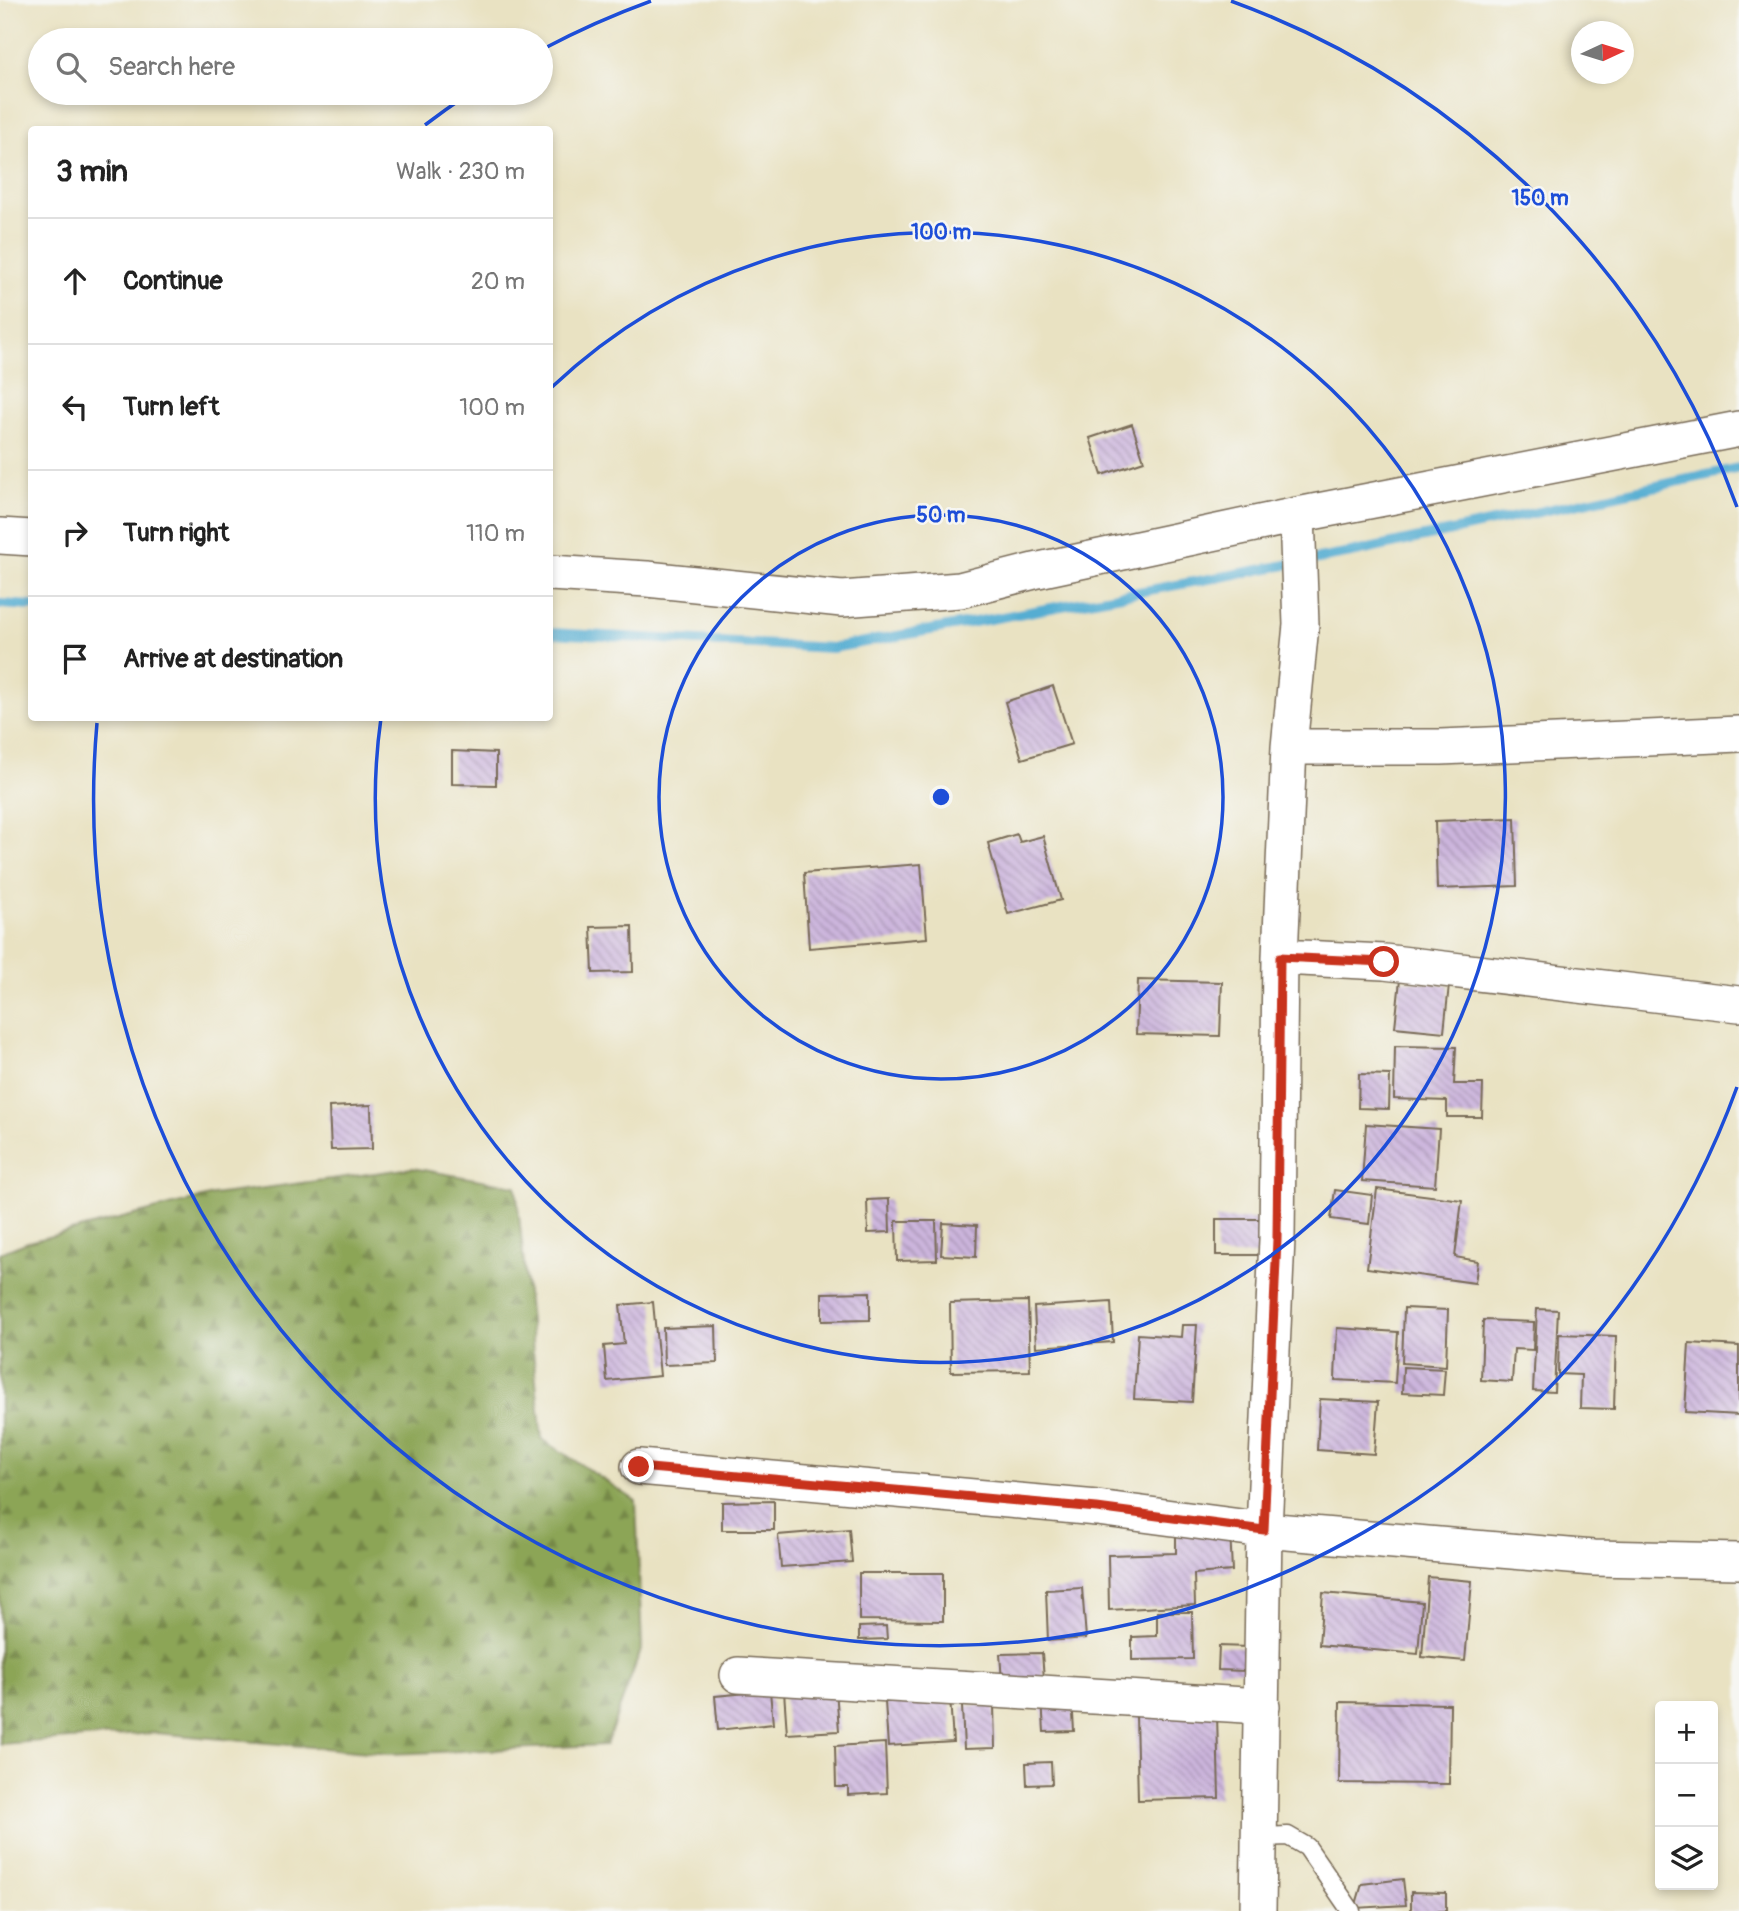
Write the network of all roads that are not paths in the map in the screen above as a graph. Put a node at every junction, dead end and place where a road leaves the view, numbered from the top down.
1 (1739, 429) edge
2 (1297, 524) junction
3 (0, 536) edge
4 (28, 538) edge
5 (553, 573) edge
6 (1739, 734) edge
7 (1289, 747) junction
8 (1280, 957) junction
9 (1739, 1004) edge
10 (639, 1467) dead end
11 (1264, 1530) junction
12 (1739, 1561) edge
13 (738, 1675) dead end
14 (1262, 1706) junction
15 (1261, 1837) junction
16 (1258, 1911) edge
17 (1351, 1911) edge

1 - 2 street
2 - 5 street
2 - 7 street
3 - 4 street
6 - 7 street
7 - 8 street
8 - 9 street
8 - 11 street
10 - 11 street
11 - 12 street
11 - 14 street
13 - 14 street
14 - 15 street
15 - 16 street
15 - 17 lane

